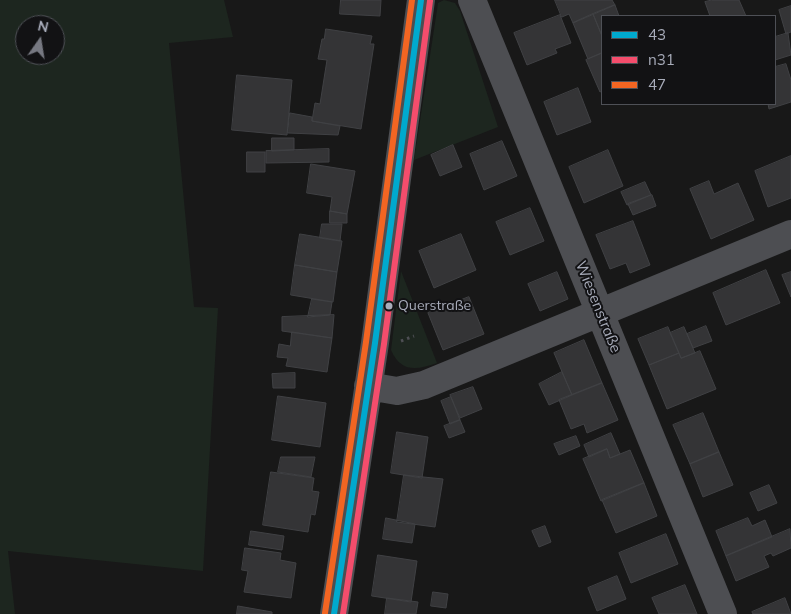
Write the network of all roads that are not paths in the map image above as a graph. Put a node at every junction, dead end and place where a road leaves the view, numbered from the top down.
1 (421, 0) edge
2 (472, 0) edge
3 (791, 234) edge
4 (601, 313) junction
5 (368, 386) junction
6 (334, 614) edge
7 (724, 614) edge

1 - 5 street
2 - 4 street, Wiesenstraße
3 - 4 street
4 - 5 street
4 - 7 street, Wiesenstraße
5 - 6 street

